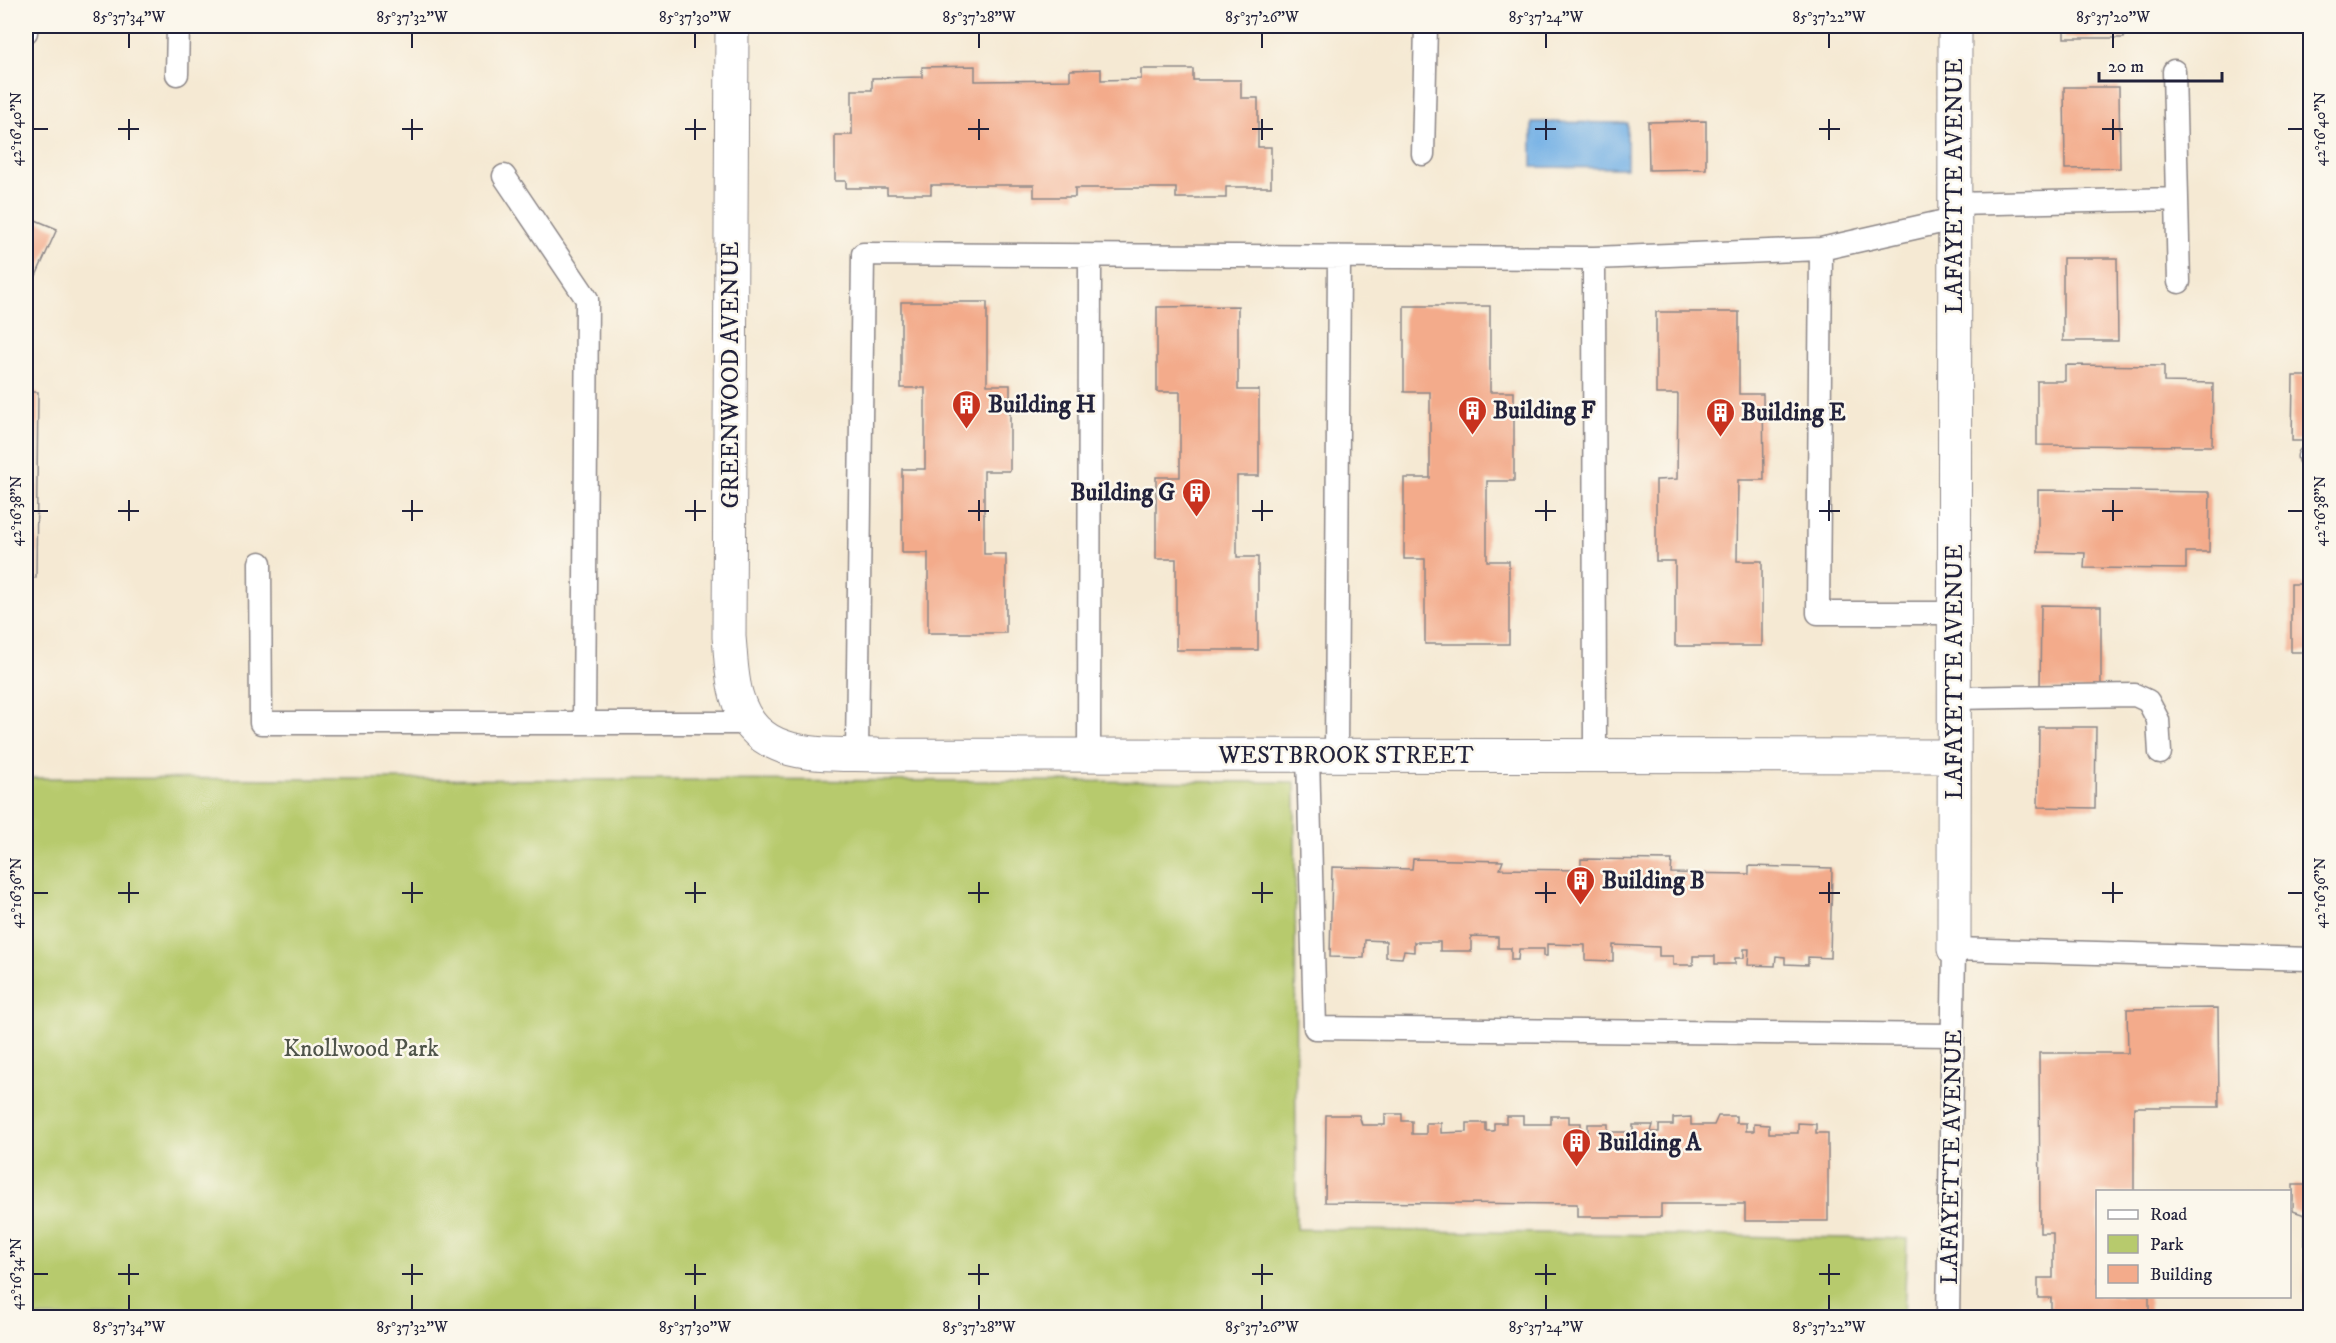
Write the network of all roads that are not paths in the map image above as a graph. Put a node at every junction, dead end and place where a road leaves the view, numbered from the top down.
1 (178, 26) edge
2 (732, 26) edge
3 (1426, 26) edge
4 (1955, 26) edge
5 (26, 27) edge
6 (26, 32) edge
7 (2174, 71) dead end
8 (177, 74) dead end
9 (1423, 154) dead end
10 (504, 176) dead end
11 (2176, 199) junction
12 (1954, 212) junction
13 (1821, 249) junction
14 (1090, 256) junction
15 (1339, 258) junction
16 (1594, 258) junction
17 (2179, 282) dead end
18 (260, 563) dead end
19 (1954, 614) junction
20 (1953, 698) junction
21 (584, 723) junction
22 (747, 723) junction
23 (2160, 753) dead end
24 (857, 754) junction
25 (1089, 755) junction
26 (1322, 755) junction
27 (1595, 756) junction
28 (1953, 756) junction
29 (1954, 949) junction
30 (2310, 959) edge
31 (1953, 1035) junction
32 (1948, 1317) edge

1 - 8 lane
2 - 22 street, GREENWOOD AVENUE
3 - 9 lane
4 - 12 street, LAFAYETTE AVENUE
5 - 6 lane
7 - 11 lane
10 - 21 lane
11 - 12 lane
11 - 17 lane
12 - 13 lane
12 - 19 street, LAFAYETTE AVENUE
13 - 16 lane
13 - 19 lane
14 - 15 lane
14 - 24 lane
14 - 25 lane
15 - 16 lane
15 - 26 lane
16 - 27 lane
18 - 21 lane
19 - 20 street, LAFAYETTE AVENUE
20 - 23 lane
20 - 28 street, LAFAYETTE AVENUE
21 - 22 lane
22 - 24 street, WESTBROOK STREET
24 - 25 street, WESTBROOK STREET
25 - 26 street, WESTBROOK STREET
26 - 27 street, WESTBROOK STREET
26 - 31 lane
27 - 28 street, WESTBROOK STREET
28 - 29 street, LAFAYETTE AVENUE
29 - 30 lane
29 - 31 lane, LAFAYETTE AVENUE
31 - 32 lane, LAFAYETTE AVENUE

